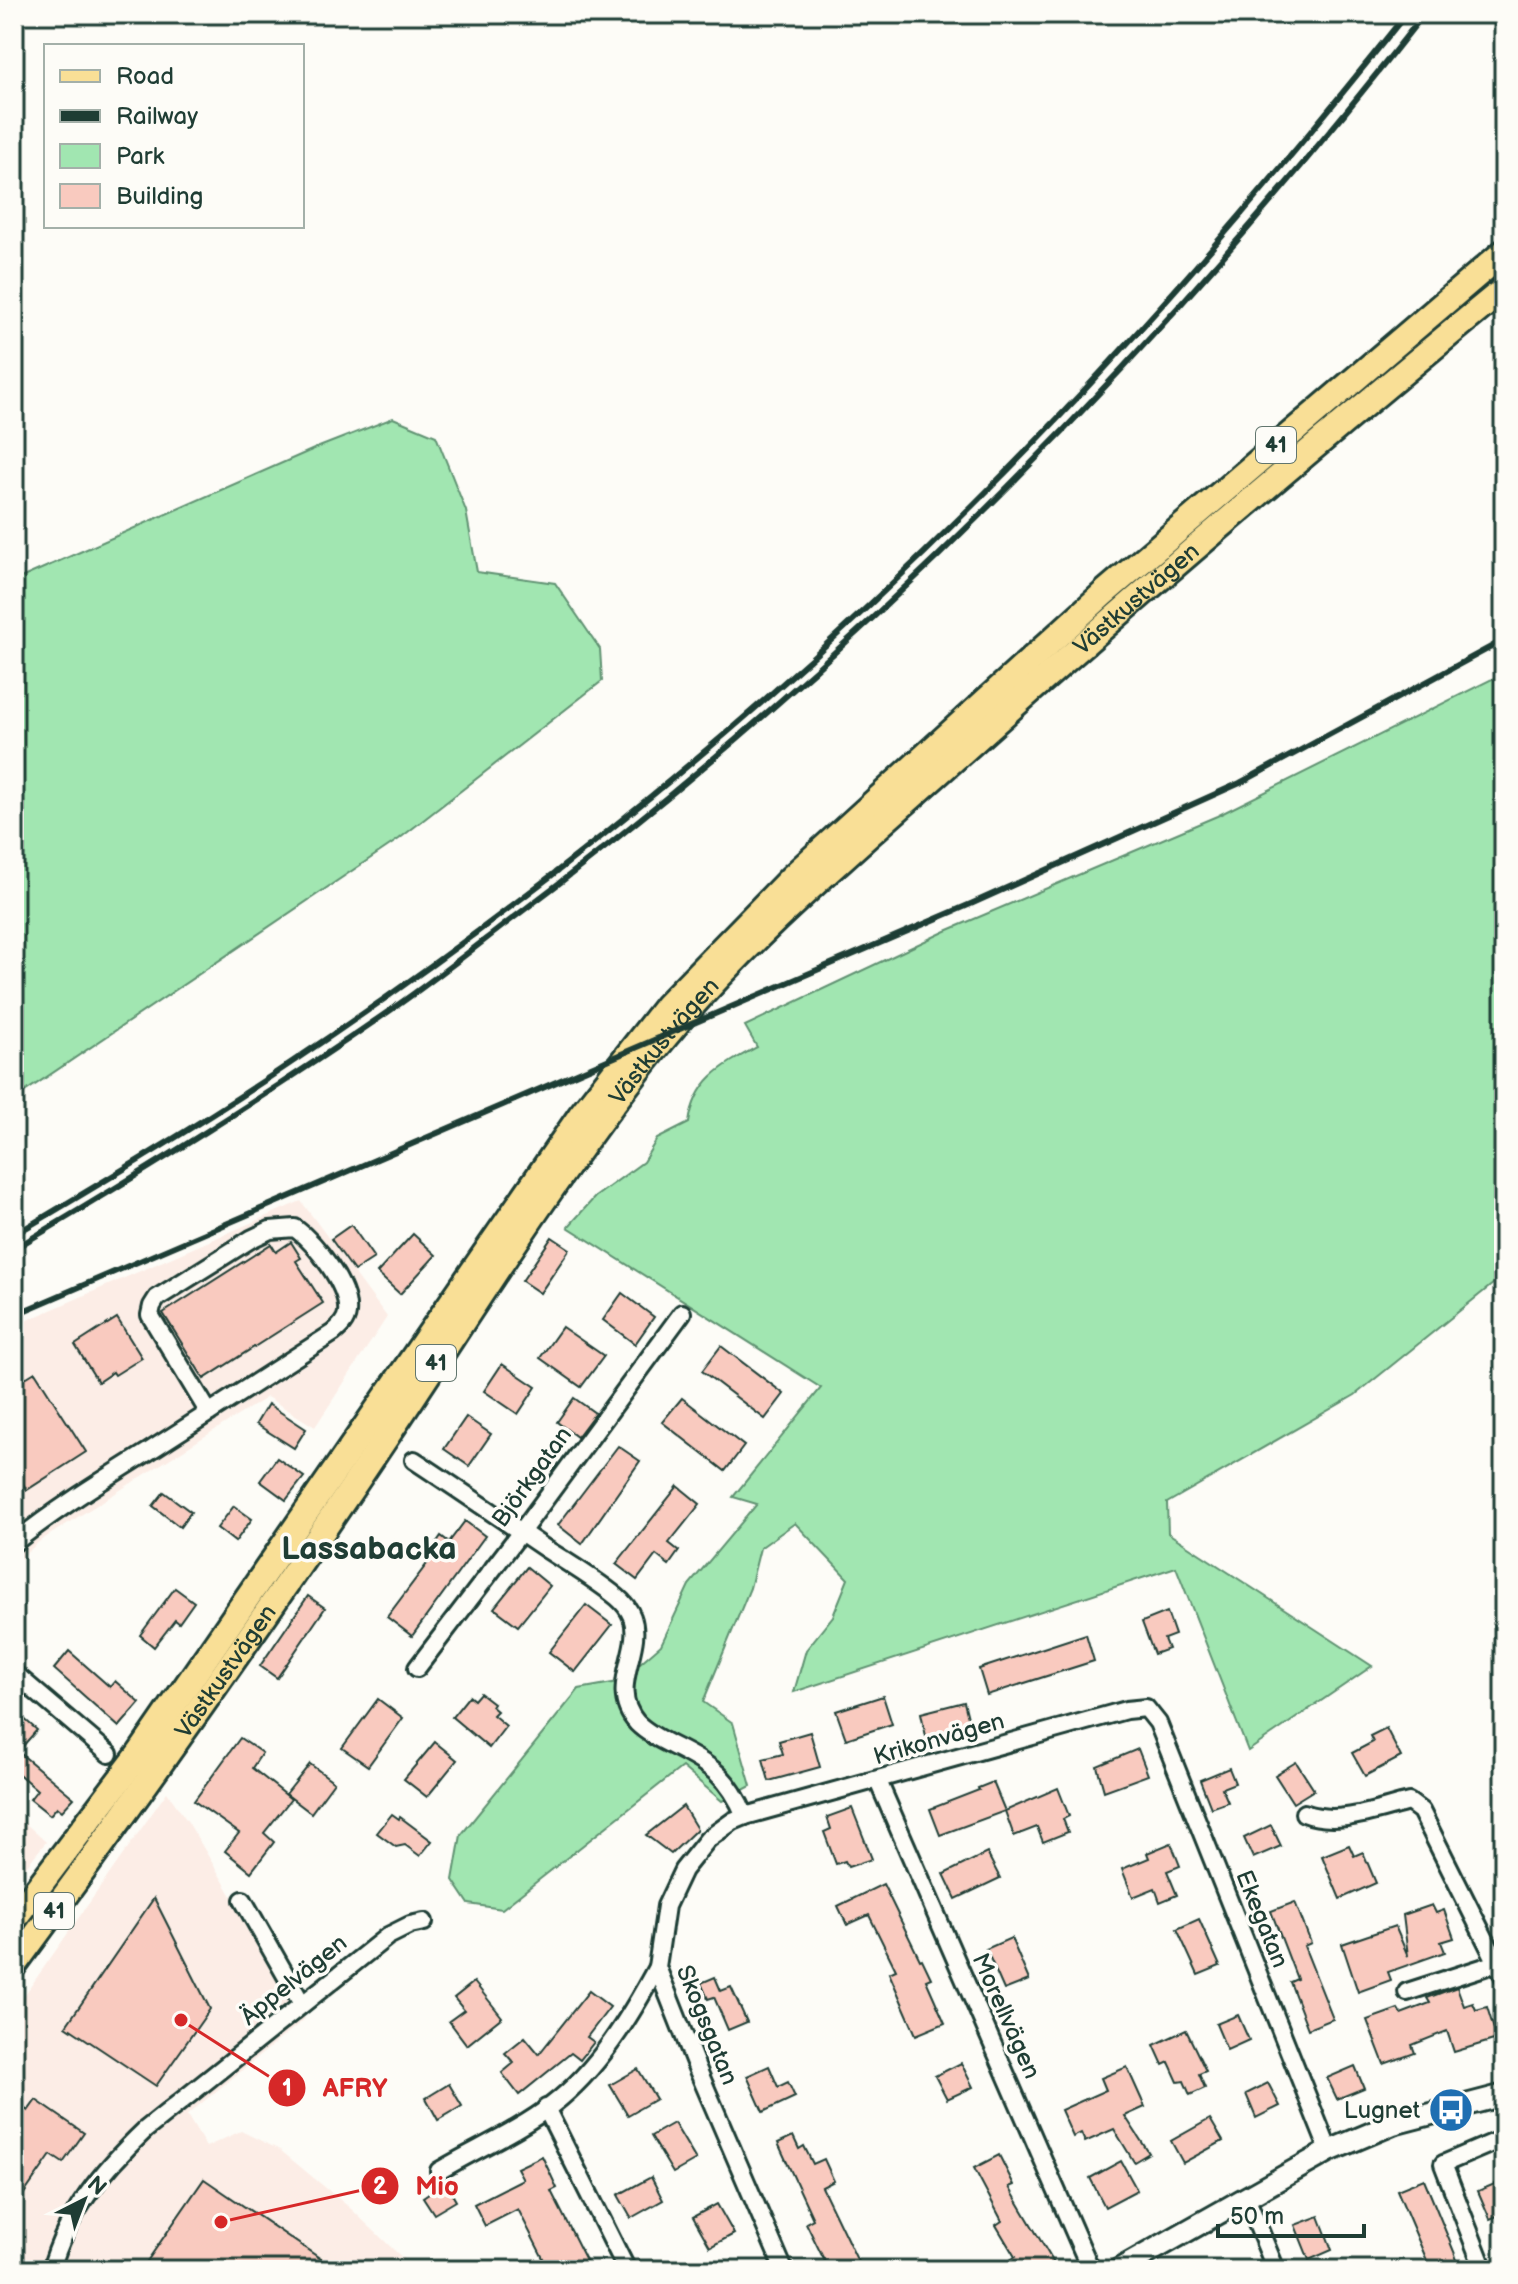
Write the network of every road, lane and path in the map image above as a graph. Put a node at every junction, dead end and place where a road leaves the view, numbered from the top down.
1 (1504, 252) edge
2 (1504, 289) edge
3 (682, 1313) dead end
4 (209, 1413) junction
5 (414, 1460) dead end
6 (521, 1532) junction
7 (14, 1543) edge
8 (417, 1668) dead end
9 (14, 1673) edge
10 (1146, 1708) joint
11 (109, 1754) dead end
12 (878, 1781) junction
13 (1304, 1813) dead end
14 (745, 1816) junction
15 (243, 1900) dead end
16 (14, 1919) edge
17 (424, 1922) dead end
18 (14, 1965) edge
19 (657, 1967) junction
20 (1500, 1970) edge
21 (1407, 1992) dead end
22 (302, 2004) junction
23 (1504, 2095) edge
24 (546, 2108) junction
25 (1504, 2138) edge
26 (1329, 2151) junction
27 (439, 2171) dead end
28 (1246, 2197) junction
29 (51, 2270) edge
30 (627, 2270) edge
31 (784, 2270) edge
32 (1091, 2270) edge
33 (1118, 2270) edge
34 (1276, 2270) edge
35 (1484, 2270) edge

1 - 16 main road, Västkustvägen / 41
2 - 18 main road, Västkustvägen / 41
3 - 6 street, Björkgatan
4 - 4 street
4 - 7 street
5 - 6 street
6 - 8 street, Björkgatan
6 - 14 street
9 - 11 street
10 - 12 street, Krikonvägen
10 - 26 street, Ekegatan
12 - 14 street, Krikonvägen
12 - 32 street, Morellvägen
13 - 20 street
14 - 19 street, Skogsgatan
15 - 22 street
17 - 22 street, Äppelvägen
19 - 24 street
19 - 31 street, Skogsgatan
20 - 21 street
22 - 29 street, Äppelvägen
23 - 26 street
24 - 27 street
24 - 30 street
25 - 35 street
26 - 28 street
28 - 33 street
28 - 34 street

